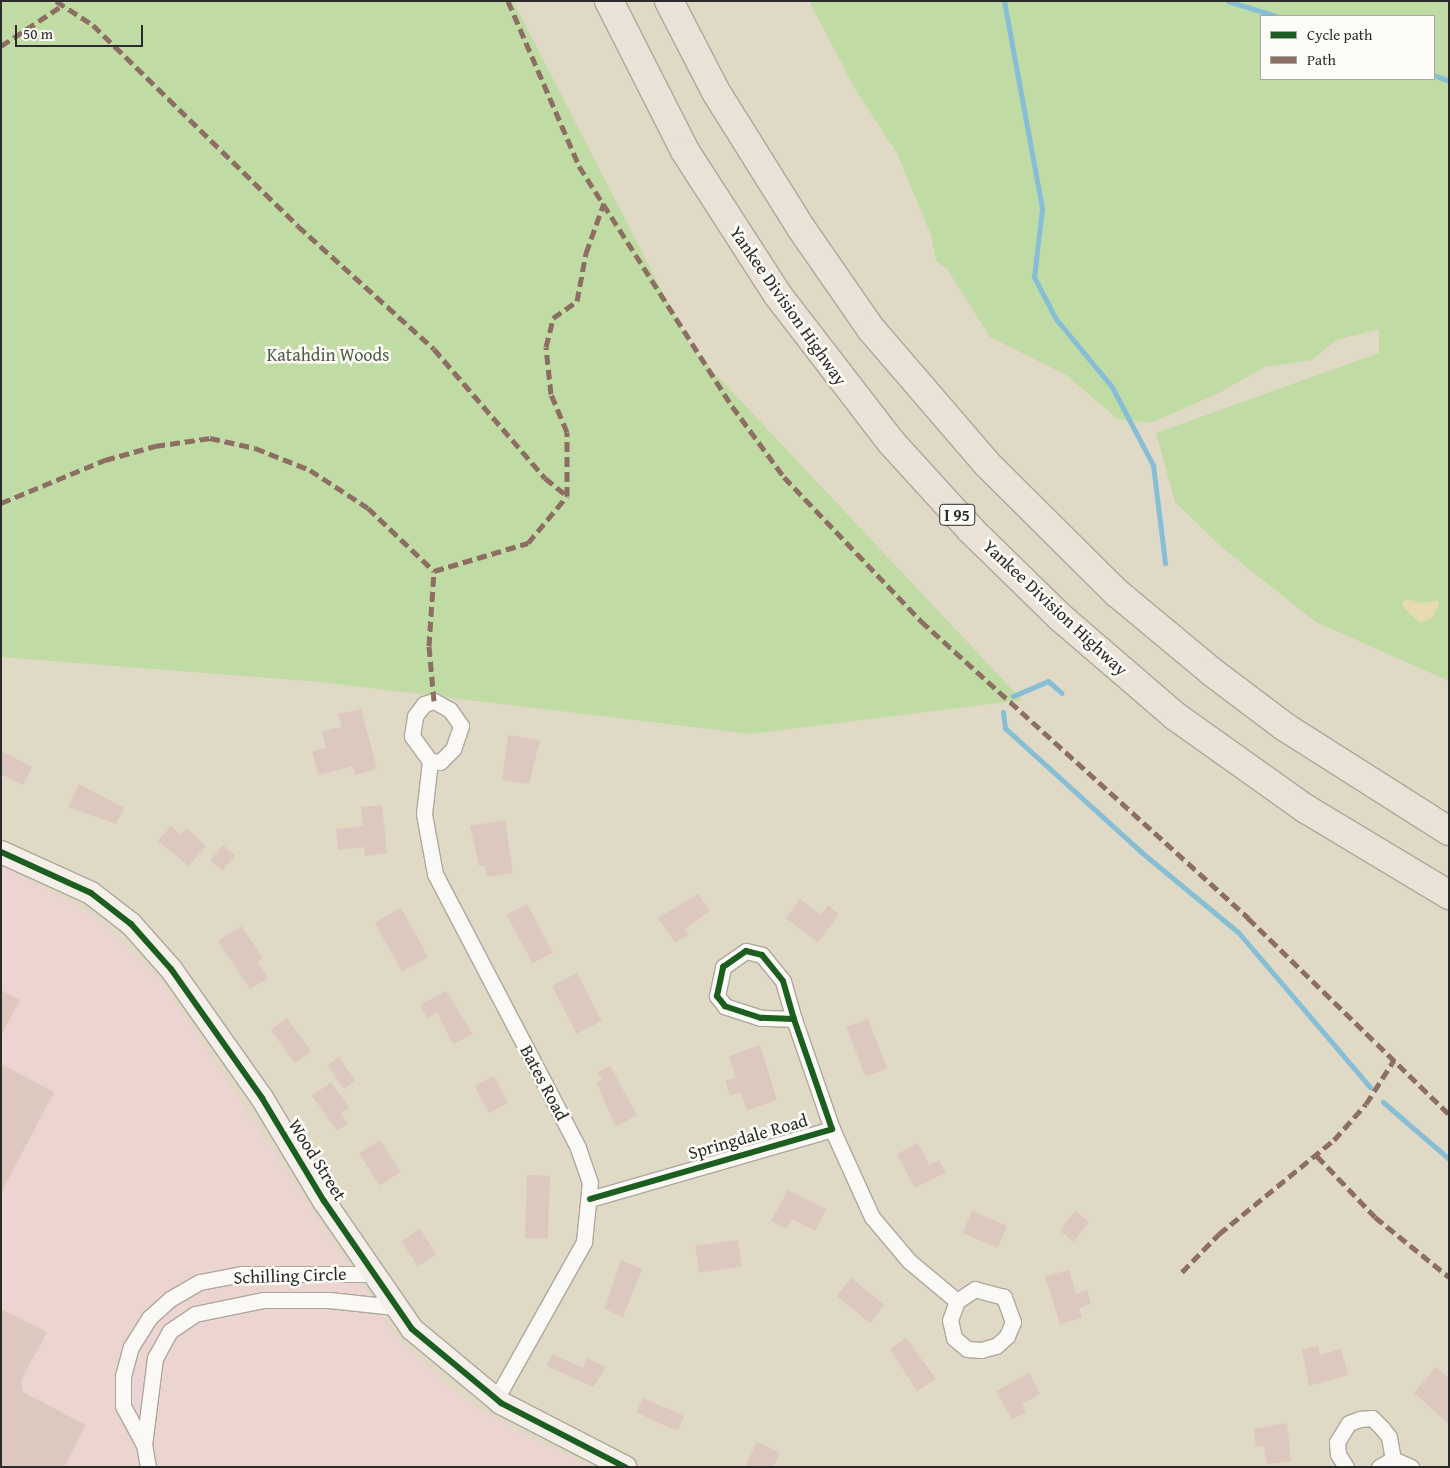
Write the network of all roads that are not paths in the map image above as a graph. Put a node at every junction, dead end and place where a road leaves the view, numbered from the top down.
1 (608, 1) edge
2 (669, 1) edge
3 (430, 761) dead end
4 (1449, 831) edge
5 (1, 852) edge
6 (1449, 895) edge
7 (794, 1019) junction
8 (832, 1129) junction
9 (590, 1199) junction
10 (371, 1274) junction
11 (957, 1301) junction
12 (395, 1307) junction
13 (496, 1399) junction
14 (144, 1445) junction
15 (1393, 1459) junction
16 (148, 1467) edge
17 (626, 1467) edge
18 (1346, 1467) edge
19 (1379, 1467) edge
20 (1411, 1467) edge

1 - 6 highway, Yankee Division Highway / I 95
2 - 4 highway
3 - 9 street, Bates Road
5 - 10 street, Wood Street
7 - 7 street, Springdale Road
7 - 8 street, Springdale Road
8 - 9 street, Springdale Road
8 - 11 street, Springdale Road
9 - 13 street, Bates Road
10 - 12 street, Wood Street
10 - 14 street, Schilling Circle
11 - 11 street
12 - 13 street, Wood Street
12 - 14 street, Schilling Circle
13 - 17 street, Wood Street
14 - 16 street, Schilling Circle
15 - 18 street
15 - 19 street
15 - 20 street

